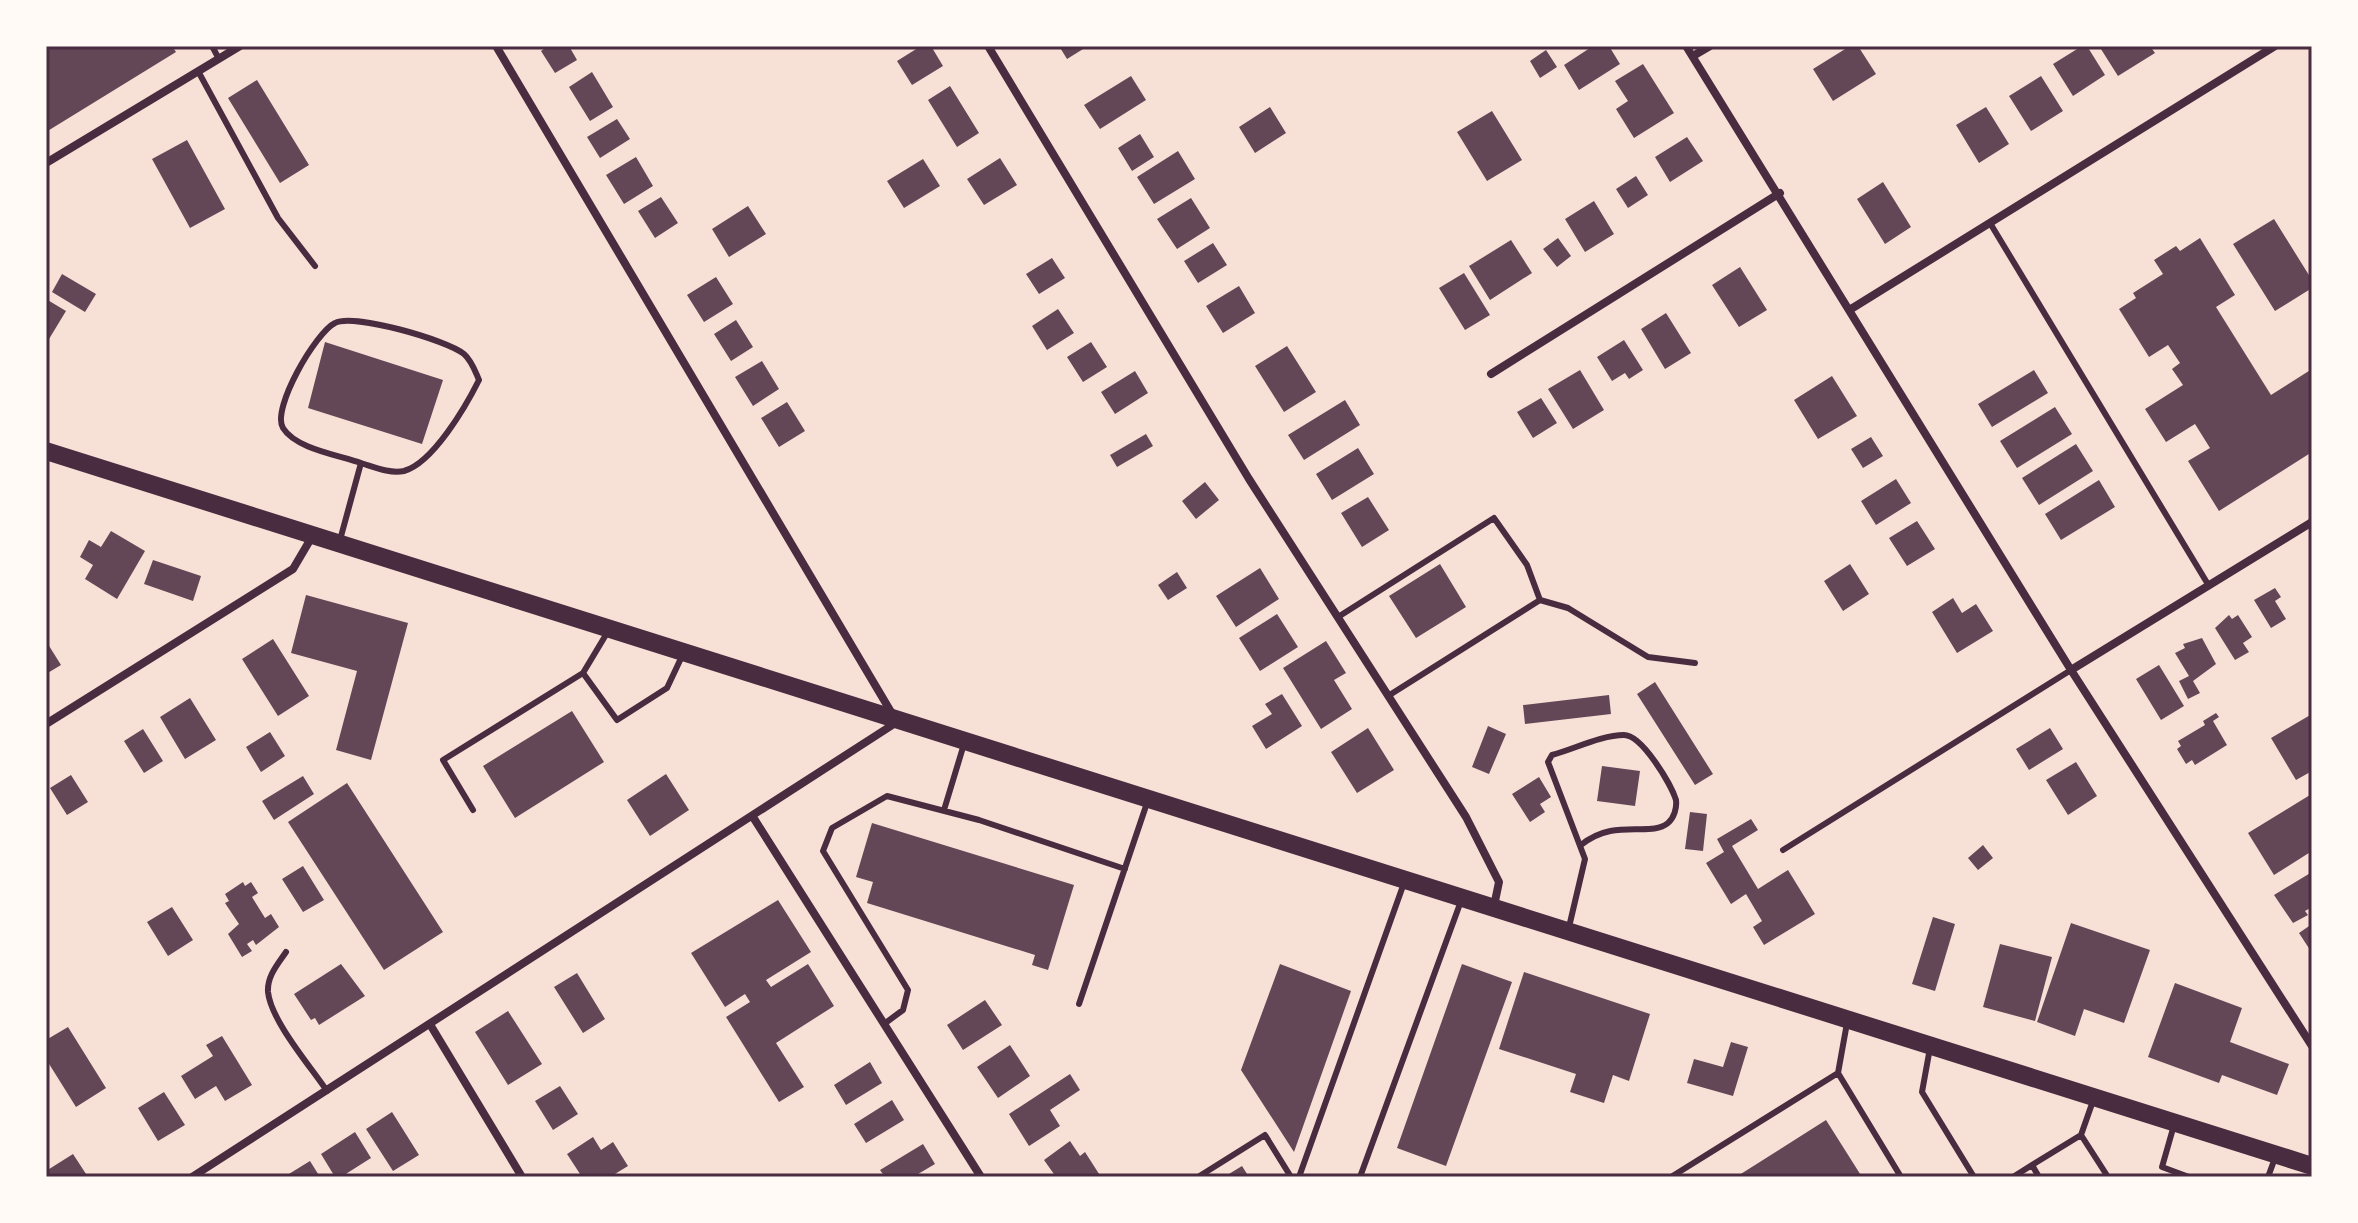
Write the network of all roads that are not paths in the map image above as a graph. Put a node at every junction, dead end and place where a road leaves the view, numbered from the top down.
1 (212, 46) edge
2 (240, 46) edge
3 (496, 46) edge
4 (988, 46) edge
5 (1686, 46) edge
6 (1710, 46) edge
7 (2275, 46) edge
8 (1693, 56) junction
9 (219, 59) junction
10 (198, 71) junction
11 (46, 163) edge
12 (1780, 193) junction
13 (1990, 223) junction
14 (315, 266) dead end
15 (1851, 309) junction
16 (1491, 374) dead end
17 (46, 451) edge
18 (361, 463) junction
19 (2312, 522) edge
20 (313, 535) junction
21 (339, 543) junction
22 (2209, 586) junction
23 (1540, 600) junction
24 (1338, 617) junction
25 (608, 630) junction
26 (683, 654) junction
27 (1695, 663) dead end
28 (2071, 670) junction
29 (583, 673) junction
30 (1388, 696) junction
31 (897, 722) junction
32 (46, 724) edge
33 (964, 743) junction
34 (1148, 800) junction
35 (473, 810) dead end
36 (944, 810) junction
37 (753, 817) junction
38 (1581, 845) junction
39 (1783, 850) dead end
40 (1125, 869) junction
41 (1405, 879) junction
42 (1462, 897) junction
43 (1493, 907) junction
44 (1568, 930) junction
45 (286, 952) dead end
46 (1079, 1004) dead end
47 (1847, 1019) junction
48 (884, 1024) junction
49 (431, 1026) junction
50 (1931, 1044) junction
51 (2312, 1046) edge
52 (1838, 1073) junction
53 (327, 1091) junction
54 (2095, 1097) junction
55 (2175, 1122) junction
56 (2081, 1135) junction
57 (2277, 1155) junction
58 (2032, 1165) junction
59 (2312, 1166) edge
60 (1363, 1176) edge
61 (192, 1177) edge
62 (522, 1177) edge
63 (981, 1177) edge
64 (1198, 1177) edge
65 (1291, 1177) edge
66 (1299, 1177) edge
67 (1671, 1177) edge
68 (1901, 1177) edge
69 (1974, 1177) edge
70 (2013, 1177) edge
71 (2039, 1177) edge
72 (2108, 1177) edge
73 (2189, 1177) edge
74 (2268, 1177) edge

1 - 9 lane
2 - 9 street
3 - 31 street
4 - 24 street
5 - 8 street
6 - 8 street
7 - 13 street
8 - 12 street
9 - 10 street
10 - 11 street
10 - 14 lane
12 - 15 street
12 - 16 street
13 - 15 street
13 - 22 lane
15 - 28 street
17 - 20 main road
18 - 18 lane
18 - 21 lane
19 - 22 street
20 - 21 main road
20 - 32 street
21 - 25 main road
22 - 28 street
23 - 24 lane
23 - 27 lane
23 - 30 lane
24 - 30 street
25 - 26 main road
25 - 29 lane
26 - 29 lane
26 - 31 main road
28 - 39 lane
28 - 51 street
29 - 35 lane
30 - 43 street
31 - 33 main road
31 - 37 street
33 - 34 main road
33 - 36 lane
34 - 40 lane
34 - 41 main road
36 - 40 lane
36 - 48 lane
37 - 48 street
37 - 49 street
38 - 38 lane
38 - 44 lane
40 - 46 lane
41 - 42 main road
41 - 66 lane
42 - 43 main road
42 - 60 lane
43 - 44 main road
44 - 47 main road
45 - 53 lane
47 - 50 main road
47 - 52 lane
48 - 63 street
49 - 53 street
49 - 62 street
50 - 54 main road
50 - 69 lane
52 - 67 lane
52 - 68 lane
53 - 61 street
54 - 55 main road
54 - 56 lane
55 - 57 main road
55 - 73 lane
56 - 58 lane
56 - 72 lane
57 - 59 main road
57 - 74 lane
58 - 70 lane
58 - 71 lane
64 - 65 lane

